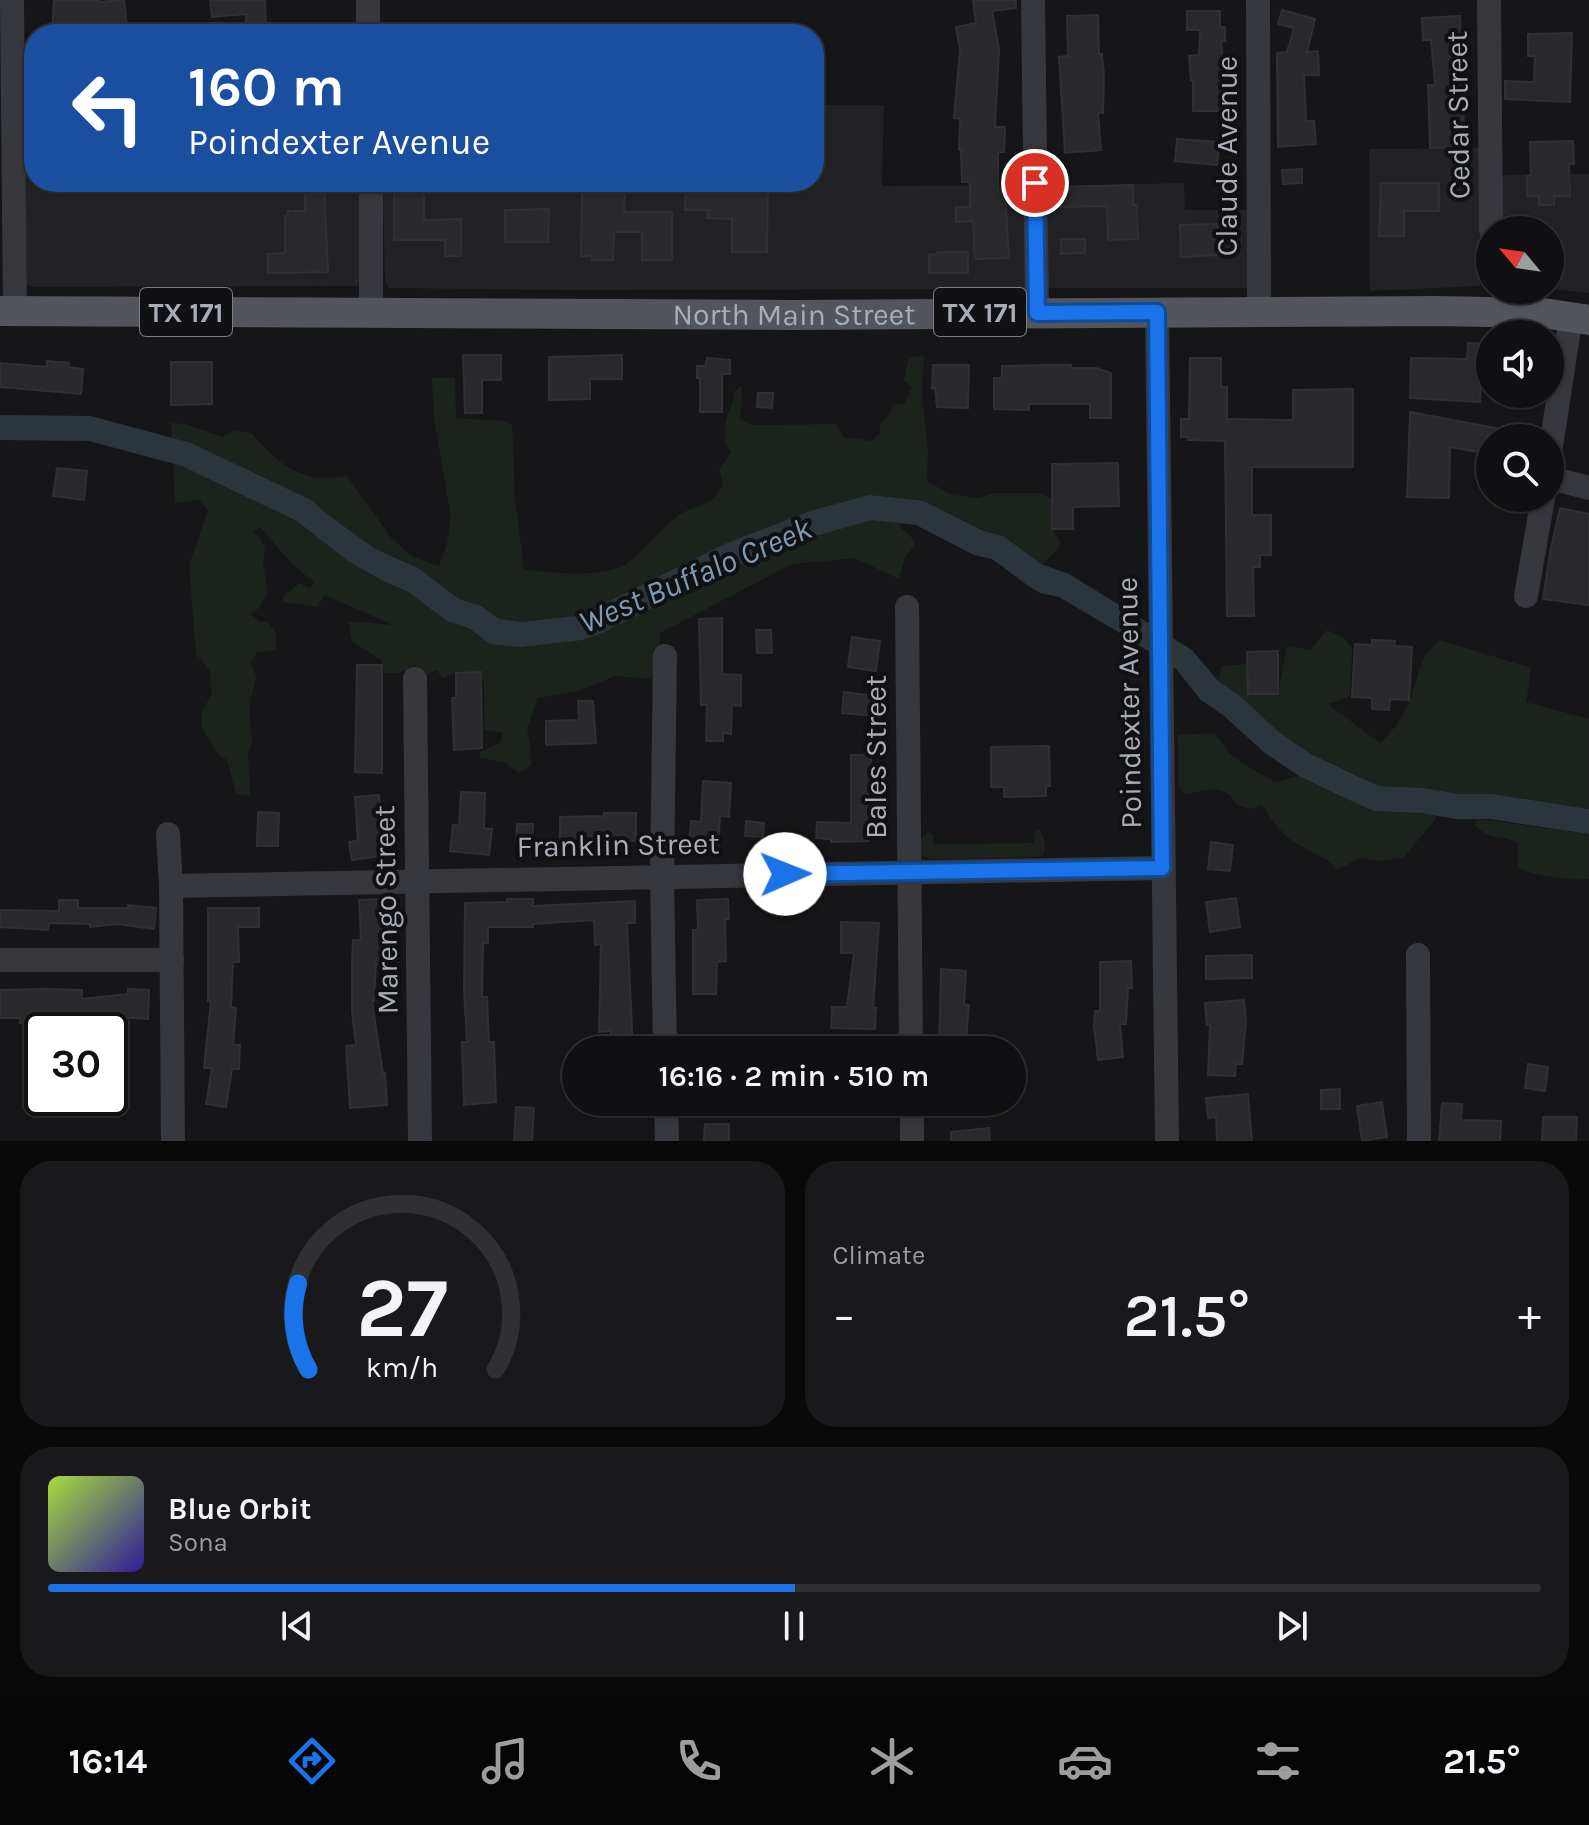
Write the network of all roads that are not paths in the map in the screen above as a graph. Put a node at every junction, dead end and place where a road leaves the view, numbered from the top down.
1 (12, 0) edge
2 (368, 0) edge
3 (1033, 0) edge
4 (1258, 0) edge
5 (1489, 0) edge
6 (368, 24) edge
7 (371, 192) edge
8 (1491, 216) edge
9 (1476, 302) edge
10 (1507, 304) edge
11 (7, 311) edge
12 (1259, 311) junction
13 (371, 312) junction
14 (1157, 312) junction
15 (1037, 313) junction
16 (1580, 318) edge
17 (1556, 424) edge
18 (1564, 482) edge
19 (1589, 488) edge
20 (1541, 512) edge
21 (1526, 596) dead end
22 (907, 607) dead end
23 (665, 656) dead end
24 (415, 679) dead end
25 (168, 834) dead end
26 (1162, 868) junction
27 (910, 872) junction
28 (662, 877) junction
29 (419, 880) junction
30 (171, 886) junction
31 (1418, 955) dead end
32 (0, 960) edge
33 (172, 960) junction
34 (665, 1036) edge
35 (911, 1036) edge
36 (666, 1116) edge
37 (912, 1116) edge
38 (173, 1141) edge
39 (420, 1141) edge
40 (667, 1141) edge
41 (912, 1141) edge
42 (1167, 1141) edge
43 (1419, 1141) edge

1 - 11 street
2 - 6 street
3 - 15 street
4 - 12 street, Claude Avenue
5 - 8 street, Cedar Street
7 - 13 street
9 - 12 main road, North Main Street / TX 171
10 - 16 main road, North Main Street / TX 171
11 - 13 main road, North Main Street / TX 171
12 - 14 main road, North Main Street / TX 171
13 - 15 main road, North Main Street / TX 171
14 - 15 main road, North Main Street / TX 171
14 - 26 street, Poindexter Avenue
16 - 17 street
18 - 19 street
20 - 21 street
22 - 27 street, Bales Street
23 - 28 street
24 - 29 street, Marengo Street
25 - 30 street
26 - 27 street, Franklin Street
26 - 42 street, Poindexter Avenue
27 - 28 street, Franklin Street
27 - 35 street, Bales Street
28 - 29 street, Franklin Street
28 - 34 street
29 - 30 street, Franklin Street
29 - 39 street, Marengo Street
30 - 33 street
31 - 43 street
32 - 33 street
33 - 38 street
36 - 40 street
37 - 41 street

